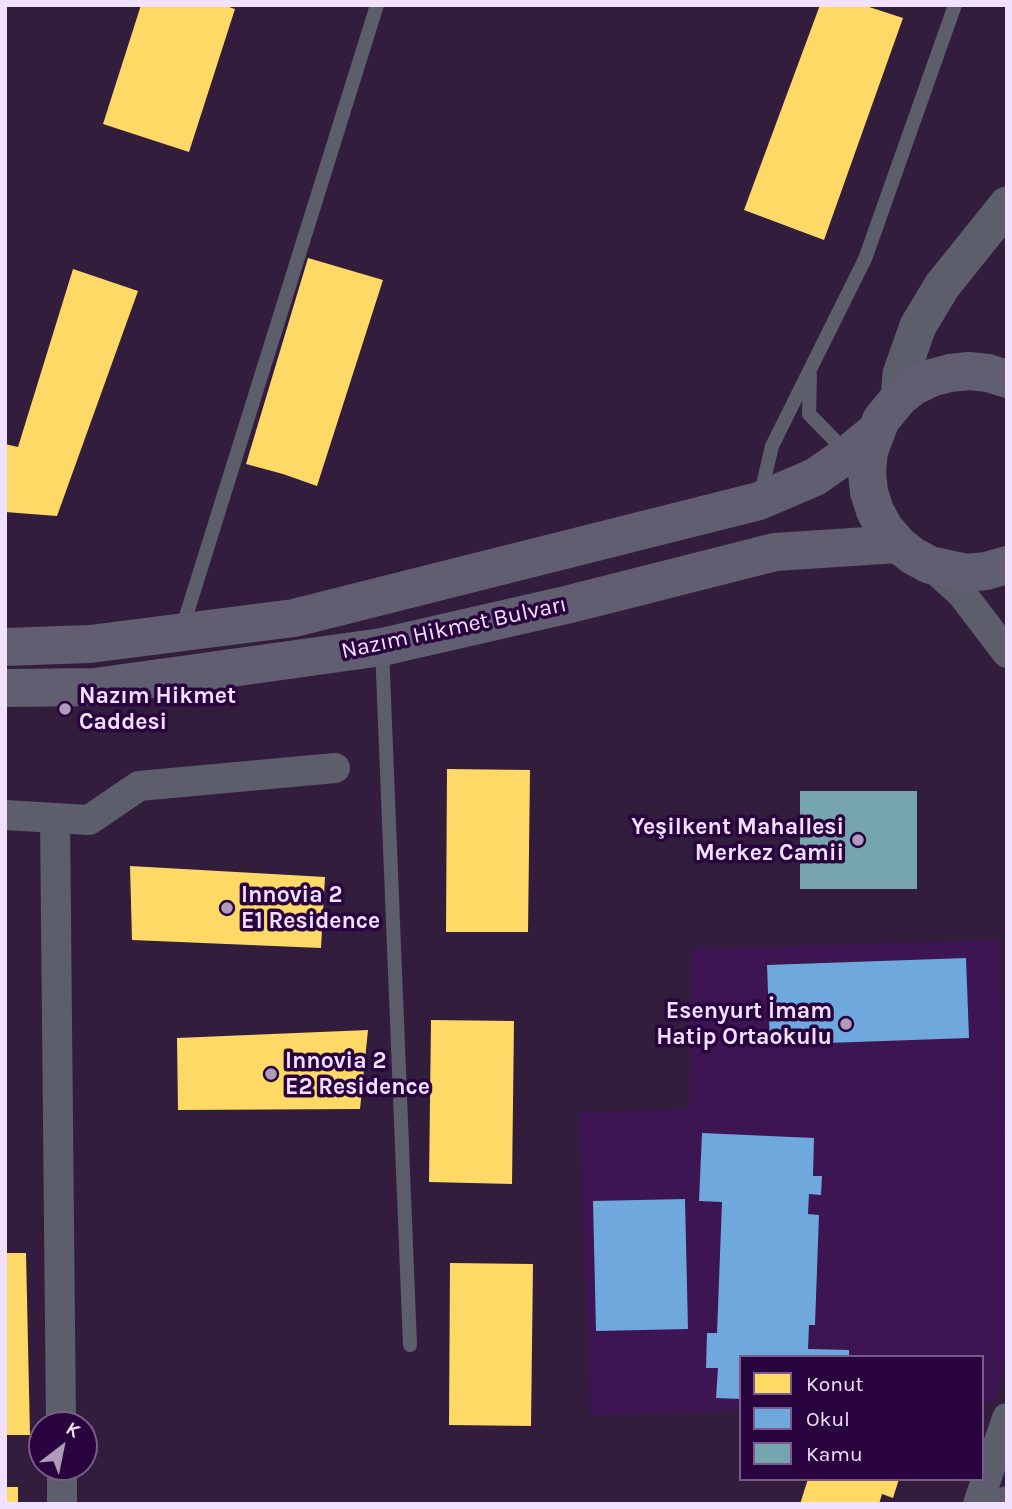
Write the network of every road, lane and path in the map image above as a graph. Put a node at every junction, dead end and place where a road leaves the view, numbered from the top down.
1 (377, 5) edge
2 (955, 5) edge
3 (1007, 205) edge
4 (810, 370) junction
5 (1007, 379) edge
6 (899, 398) junction
7 (862, 443) junction
8 (759, 501) junction
9 (898, 544) junction
10 (930, 565) junction
11 (1007, 565) edge
12 (181, 632) junction
13 (5, 647) edge
14 (382, 647) junction
15 (1007, 653) edge
16 (5, 688) edge
17 (335, 768) dead end
18 (5, 815) edge
19 (55, 818) junction
20 (410, 1345) dead end
21 (61, 1411) edge
22 (1007, 1418) edge
23 (62, 1481) edge
24 (62, 1504) edge
25 (978, 1504) edge

1 - 12 lane
2 - 4 lane
3 - 6 street
4 - 7 lane
4 - 8 lane
5 - 6 main road
6 - 7 main road
7 - 8 main road, Nazım Hikmet Bulvarı
7 - 9 main road
8 - 12 main road, Nazım Hikmet Bulvarı
9 - 10 main road
9 - 14 main road, Nazım Hikmet Bulvarı
10 - 11 main road
10 - 15 street
12 - 13 main road, Nazım Hikmet Bulvarı
14 - 16 main road, Nazım Hikmet Bulvarı
14 - 20 lane
17 - 19 street
18 - 19 street
19 - 21 street
22 - 25 street
23 - 24 street

